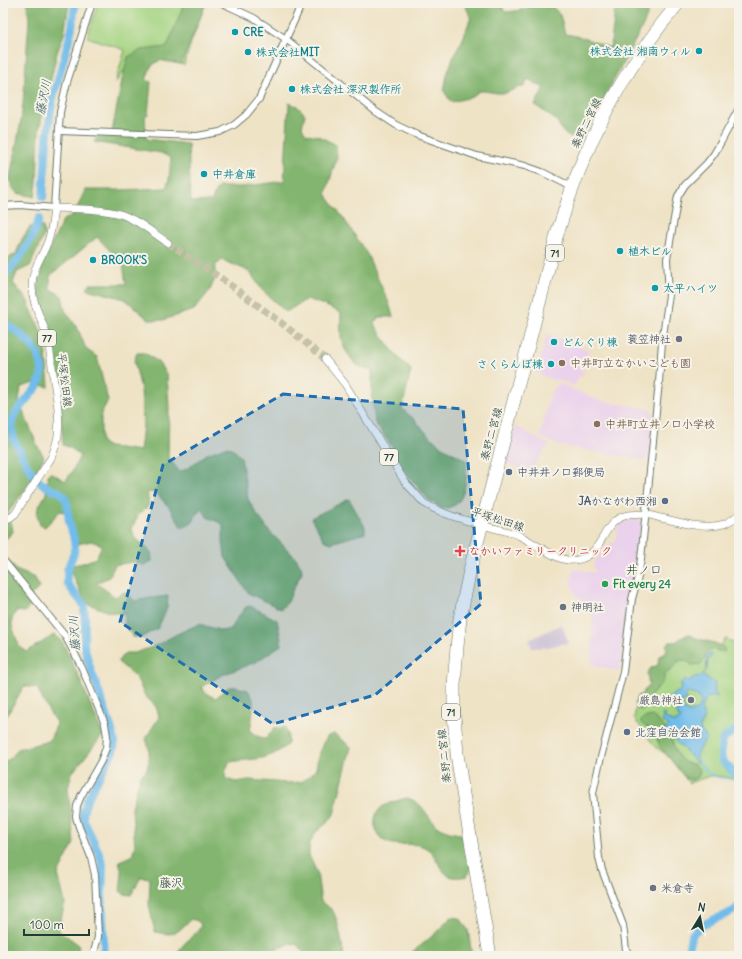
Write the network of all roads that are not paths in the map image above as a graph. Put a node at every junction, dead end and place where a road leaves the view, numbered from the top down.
1 (92, 3) edge
2 (222, 3) edge
3 (302, 3) edge
4 (675, 3) edge
5 (682, 3) edge
6 (286, 39) junction
7 (739, 108) edge
8 (59, 131) junction
9 (572, 188) junction
10 (3, 206) edge
11 (54, 208) junction
12 (168, 243) tunnel mouth
13 (325, 359) tunnel mouth
14 (646, 514) junction
15 (739, 514) edge
16 (3, 523) edge
17 (482, 525) junction
18 (3, 560) edge
19 (488, 946) junction
20 (93, 956) edge
21 (487, 956) edge
22 (493, 956) edge
23 (630, 956) edge

1 - 8 street
2 - 6 street
3 - 6 street
4 - 9 main road, 秦野二宮線 / 71
5 - 9 main road, 秦野二宮線 / 71
6 - 8 street
6 - 9 street
7 - 14 street
8 - 11 street
9 - 17 main road, 秦野二宮線 / 71
10 - 11 street
11 - 12 main road
11 - 16 main road, 平塚松田線 / 77
13 - 17 main road, 平塚松田線 / 77
14 - 15 main road, 平塚松田線 / 77
14 - 17 main road, 平塚松田線 / 77
14 - 23 street
17 - 19 main road, 秦野二宮線 / 71
18 - 20 street
19 - 21 main road, 71
19 - 22 main road, 71

